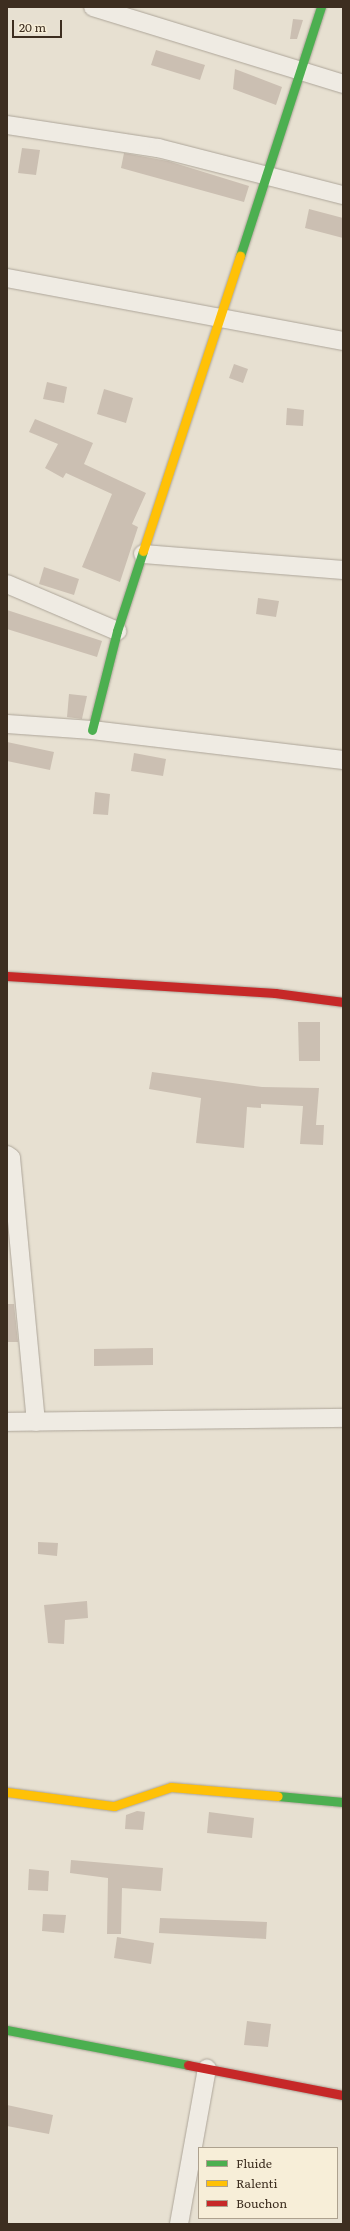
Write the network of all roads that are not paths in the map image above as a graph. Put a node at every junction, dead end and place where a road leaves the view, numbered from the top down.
1 (93, 7) edge
2 (321, 7) edge
3 (299, 72) junction
4 (343, 84) edge
5 (7, 125) edge
6 (264, 176) junction
7 (343, 195) edge
8 (7, 278) edge
9 (219, 318) junction
10 (343, 341) edge
11 (143, 554) junction
12 (343, 570) edge
13 (7, 584) edge
14 (117, 631) junction
15 (7, 724) edge
16 (92, 730) junction
17 (343, 760) edge
18 (7, 976) edge
19 (343, 1002) edge
20 (7, 1155) edge
21 (343, 1418) edge
22 (7, 1422) edge
23 (36, 1422) junction
24 (7, 1792) edge
25 (343, 1802) edge
26 (7, 2030) edge
27 (207, 2068) junction
28 (343, 2095) edge
29 (179, 2224) edge

1 - 3 street
2 - 3 street
3 - 4 street
3 - 6 street
5 - 6 street
6 - 7 street
6 - 9 street
8 - 9 street
9 - 10 street
9 - 11 street
11 - 12 street
11 - 14 street
13 - 14 street
14 - 16 street
15 - 16 street
16 - 17 street
18 - 19 street
20 - 23 street
21 - 23 street
22 - 23 street
24 - 25 street
26 - 27 street
27 - 28 street
27 - 29 street

